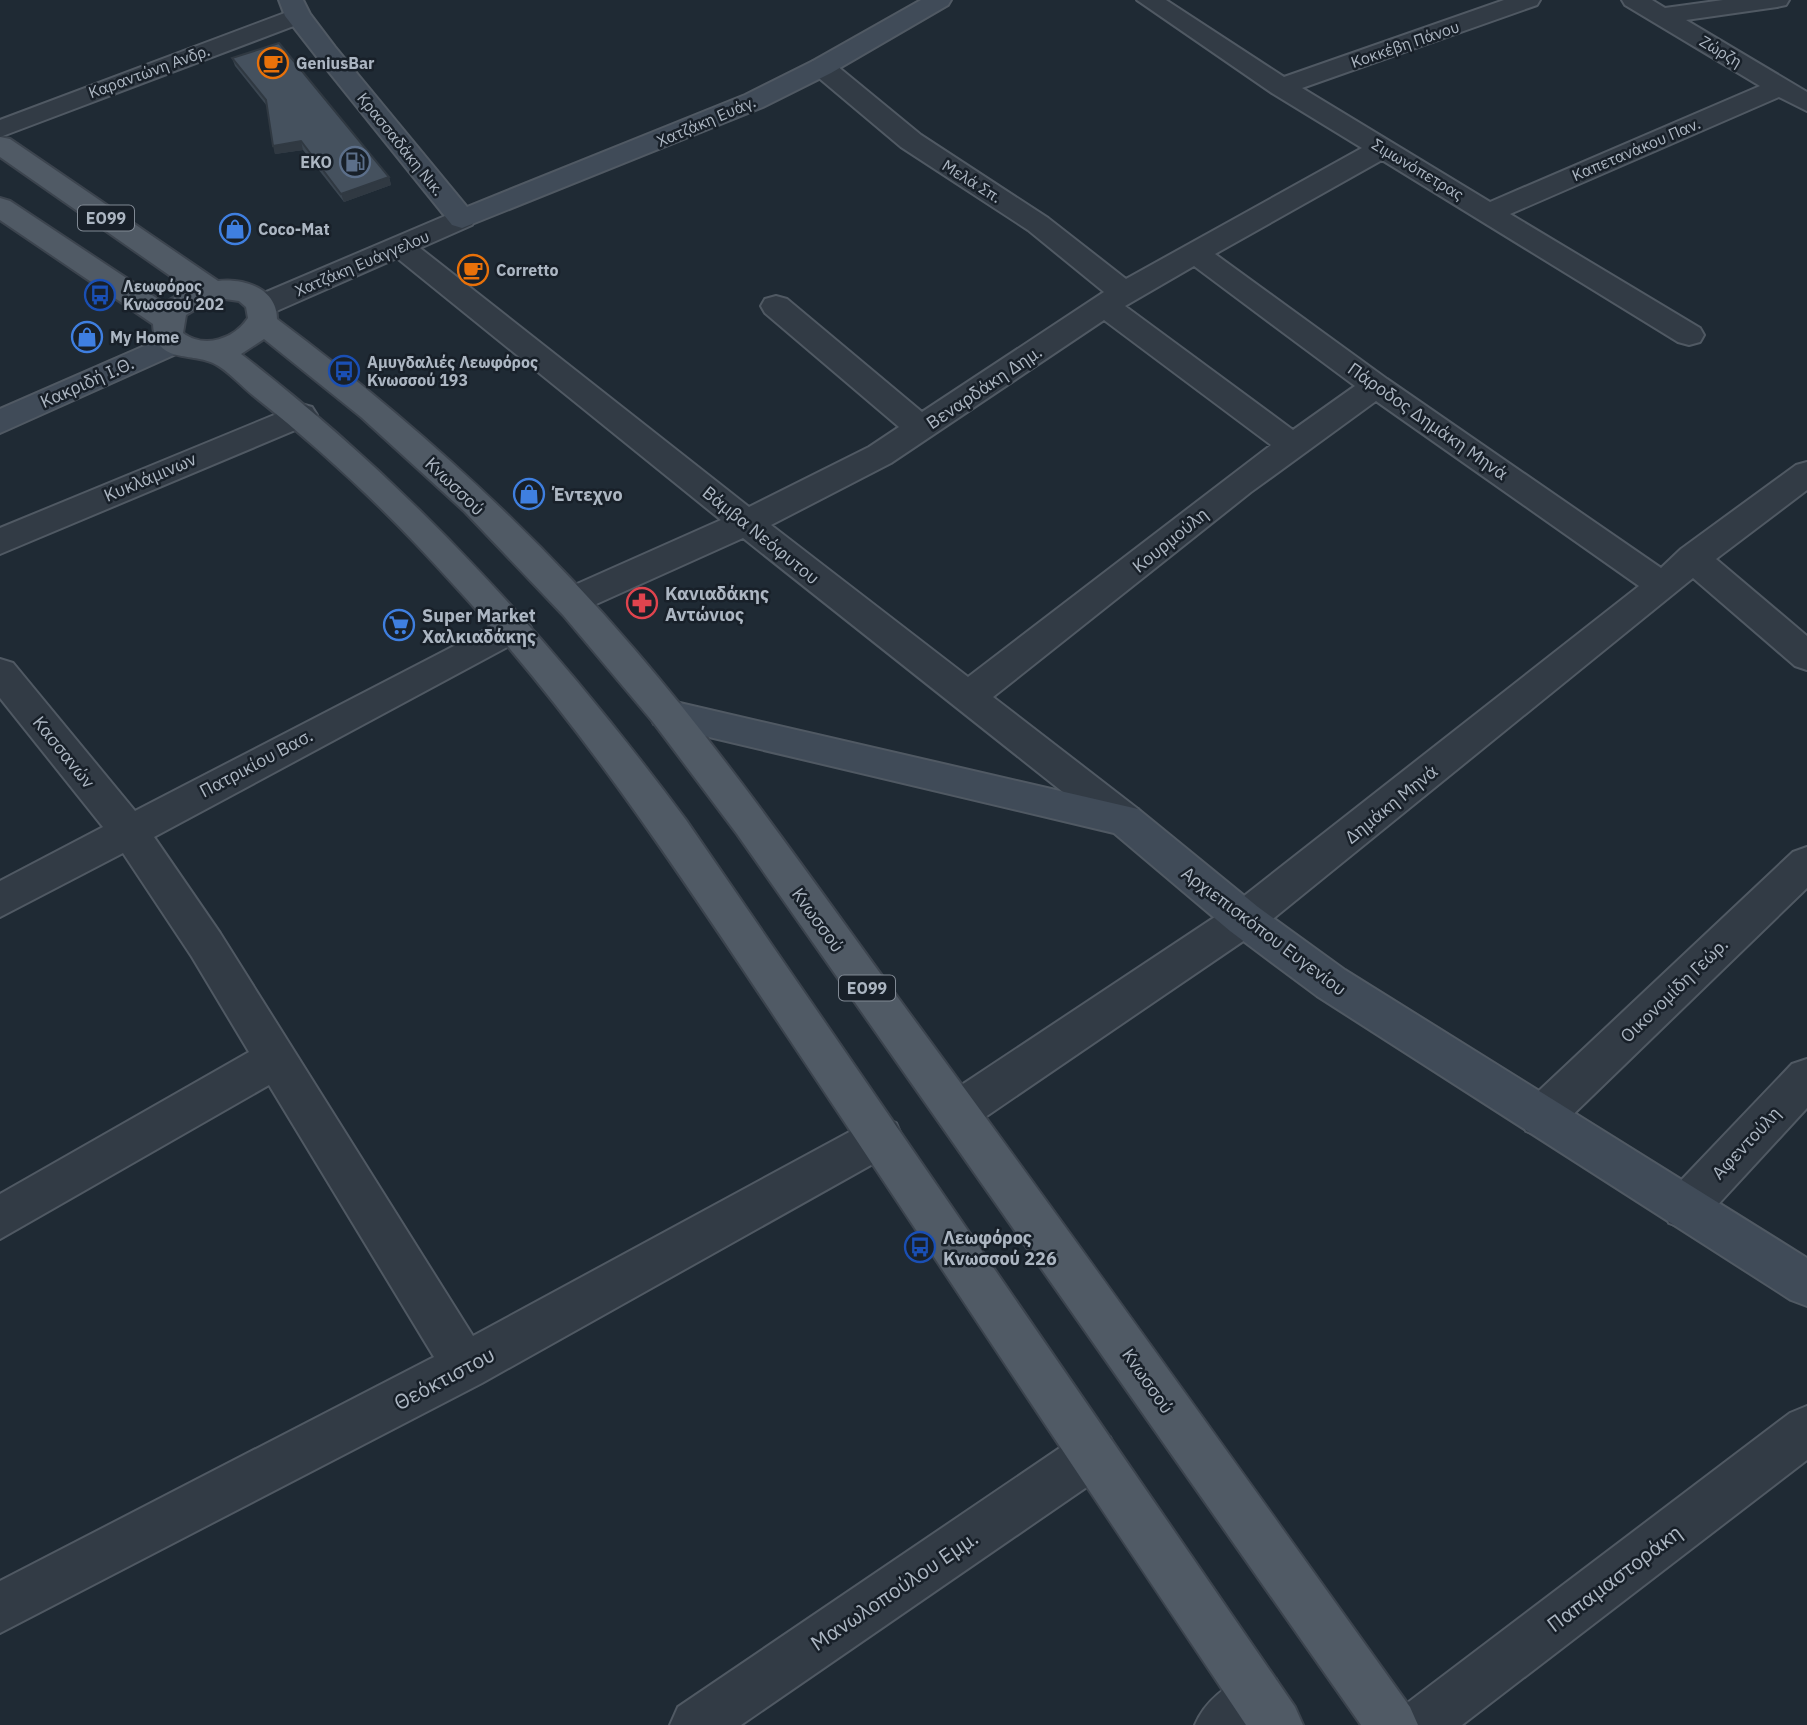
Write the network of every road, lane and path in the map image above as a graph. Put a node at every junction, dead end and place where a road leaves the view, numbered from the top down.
1 (939, 0) edge
2 (1149, 0) edge
3 (1528, 0) edge
4 (1634, 0) edge
5 (1777, 0) edge
6 (295, 8) edge
7 (1663, 16) junction
8 (822, 67) junction
9 (1281, 87) junction
10 (1781, 87) junction
11 (1807, 103) edge
12 (0, 129) edge
13 (0, 145) edge
14 (1383, 148) junction
15 (0, 207) edge
16 (1490, 212) junction
17 (463, 219) junction
18 (400, 246) junction
19 (1195, 253) junction
20 (212, 291) junction
21 (1114, 299) junction
22 (776, 306) dead end
23 (261, 314) junction
24 (171, 331) junction
25 (1689, 335) dead end
26 (216, 350) junction
27 (1376, 386) junction
28 (301, 415) junction
29 (0, 422) edge
30 (922, 429) junction
31 (1292, 444) junction
32 (1807, 473) edge
33 (746, 523) junction
34 (0, 542) edge
35 (1693, 558) junction
36 (1663, 586) junction
37 (570, 601) junction
38 (514, 628) junction
39 (1807, 656) edge
40 (0, 673) edge
41 (968, 697) junction
42 (667, 714) junction
43 (1125, 820) junction
44 (128, 830) junction
45 (1807, 863) edge
46 (0, 900) edge
47 (1244, 919) junction
48 (276, 1059) junction
49 (1807, 1078) edge
50 (957, 1112) junction
51 (1541, 1117) junction
52 (881, 1137) junction
53 (1685, 1208) junction
54 (0, 1218) edge
55 (1807, 1284) edge
56 (466, 1367) junction
57 (1807, 1430) edge
58 (1093, 1454) junction
59 (0, 1608) edge
60 (1252, 1716) edge
61 (696, 1725) edge
62 (1392, 1725) edge
63 (1420, 1725) edge

1 - 8 street, Χατζάκη Ευάγ.
2 - 9 street, Σιμωνόπετρας
3 - 9 street, Κοκκέβη Πάνου
4 - 7 street, Ζώρζη
5 - 7 street
6 - 12 street, Καραντώνη Ανδρ.
6 - 17 street, Κρασσαδάκη Νικ.
7 - 10 street, Ζώρζη
8 - 17 street, Χατζάκη Ευάγ.
8 - 21 street, Μελά Σπ.
9 - 14 street, Σιμωνόπετρας
10 - 11 street, Ζώρζη
10 - 16 street, Καπετανάκου Παν.
13 - 20 main road, ΕΟ99
14 - 16 street, Σιμωνόπετρας
14 - 19 street, Βεναρδάκη Δημ.
15 - 24 main road, ΕΟ99
16 - 25 street, Σιμωνόπετρας
17 - 18 street, Χατζάκη Ευάγγελου
18 - 23 street, Χατζάκη Ευάγγελου
18 - 33 street, Βάμβα Νεόφυτου
19 - 21 street, Βεναρδάκη Δημ.
19 - 27 street, Πάροδος Δημάκη Μηνά
20 - 23 main road, ΕΟ99
20 - 24 main road, ΕΟ99
21 - 30 street, Βεναρδάκη Δημ.
21 - 31 street, Μελά Σπ.
22 - 30 street
23 - 26 main road, ΕΟ99
23 - 37 main road, Κνωσσού / ΕΟ99
24 - 26 main road, ΕΟ99
24 - 29 street, Κακριδή Ι.Θ.
26 - 28 main road
27 - 31 street, Κουρμούλη
27 - 36 street, Πάροδος Δημάκη Μηνά
28 - 34 street, Κυκλάμινων
28 - 38 main road
30 - 33 street, Βεναρδάκη Δημ.
31 - 41 street, Κουρμούλη
32 - 35 street, Δημάκη Μηνά
33 - 37 street, Βεναρδάκη Δημ.
33 - 41 street, Βάμβα Νεόφυτου
35 - 36 street, Δημάκη Μηνά
35 - 39 street
36 - 47 street, Δημάκη Μηνά
37 - 42 main road, Κνωσσού / ΕΟ99
38 - 44 street, Πατρικίου Βασ.
38 - 52 main road
40 - 44 street, Κασσανών
41 - 43 street, Βάμβα Νεόφυτου
42 - 43 street, Αρχιεπισκόπου Ευγενίου
42 - 50 main road, Κνωσσού / ΕΟ99
43 - 47 street, Αρχιεπισκόπου Ευγενίου
44 - 46 street, Πατρικίου Βασ.
44 - 48 street, Κασσανών
45 - 51 street, Οικονομίδη Γεώρ.
47 - 50 street, Δημάκη Μηνά
47 - 51 street, Αρχιεπισκόπου Ευγενίου
48 - 54 street
48 - 56 street, Κασσανών
49 - 53 street, Αφεντούλη
50 - 62 main road, Κνωσσού / ΕΟ99
51 - 53 street, Αρχιεπισκόπου Ευγενίου
52 - 56 street, Θεόκτιστου
52 - 58 main road
53 - 55 street, Αρχιεπισκόπου Ευγενίου
56 - 59 street, Θεόκτιστου
57 - 63 street, Παπαμαστοράκη
58 - 60 main road
58 - 61 street, Μανωλοπούλου Εμμ.

